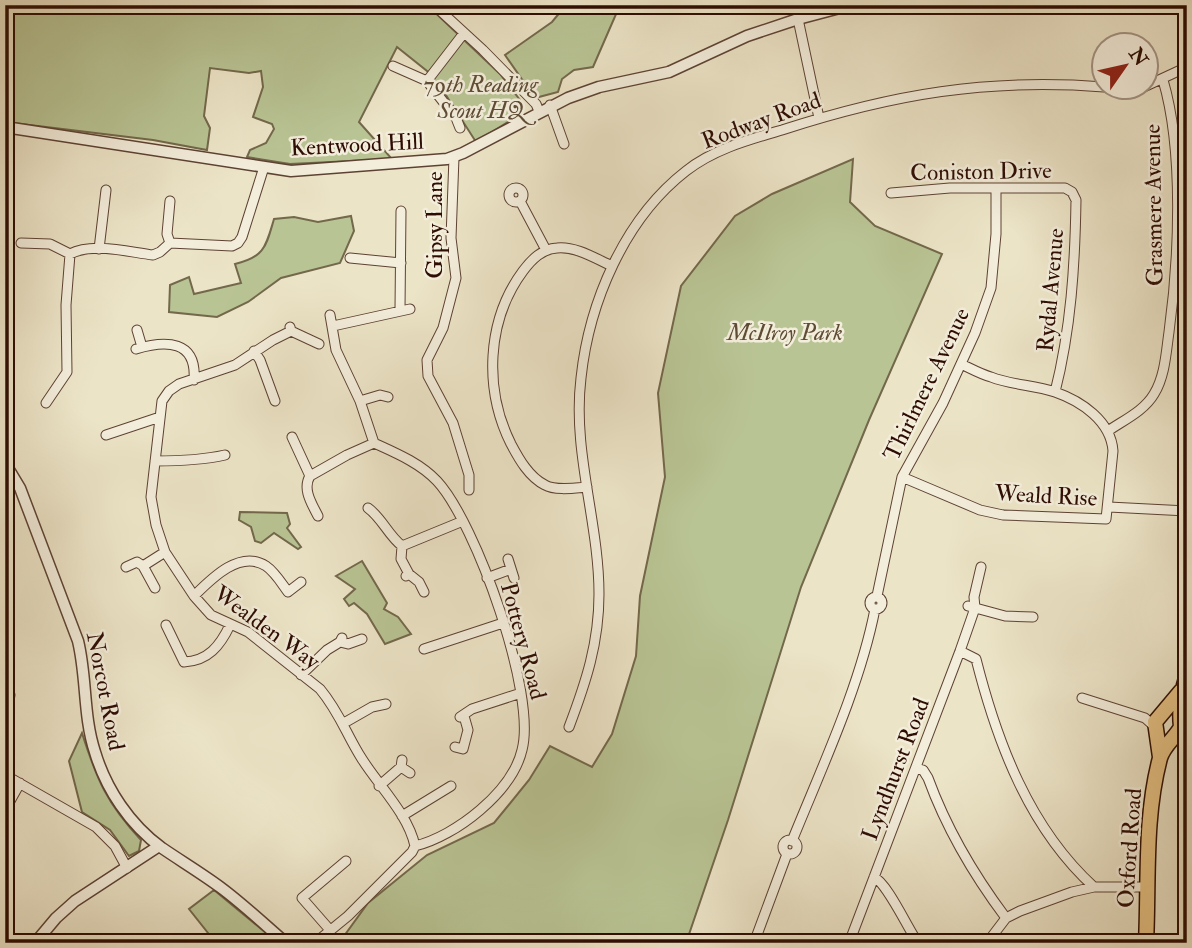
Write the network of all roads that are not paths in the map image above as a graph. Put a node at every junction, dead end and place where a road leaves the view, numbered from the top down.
1 (434, 5) edge
2 (852, 5) edge
3 (798, 19) junction
4 (464, 33) junction
5 (393, 66) dead end
6 (1187, 67) edge
7 (1163, 80) junction
8 (427, 81) junction
9 (1160, 81) edge
10 (1090, 86) edge
11 (550, 105) junction
12 (540, 111) junction
13 (819, 118) junction
14 (5, 127) edge
15 (460, 128) dead end
16 (564, 144) dead end
17 (454, 157) junction
18 (264, 167) junction
19 (996, 188) junction
20 (106, 190) dead end
21 (1072, 192) joint
22 (891, 193) dead end
23 (170, 201) dead end
24 (520, 201) dead end
25 (412, 219) dead end
26 (21, 243) dead end
27 (170, 243) junction
28 (99, 249) junction
29 (546, 250) junction
30 (70, 254) junction
31 (350, 258) dead end
32 (401, 263) junction
33 (612, 266) junction
34 (330, 315) dead end
35 (333, 326) junction
36 (137, 330) dead end
37 (319, 344) dead end
38 (254, 351) junction
39 (961, 364) junction
40 (194, 380) junction
41 (380, 384) dead end
42 (1055, 391) junction
43 (275, 401) dead end
44 (360, 401) junction
45 (46, 403) dead end
46 (160, 417) junction
47 (98, 426) dead end
48 (1108, 431) junction
49 (292, 437) dead end
50 (374, 443) junction
51 (225, 455) dead end
52 (155, 461) junction
53 (7, 469) edge
54 (310, 476) junction
55 (902, 477) junction
56 (587, 486) junction
57 (469, 490) dead end
58 (1109, 507) junction
59 (368, 509) dead end
60 (1187, 511) edge
61 (318, 516) dead end
62 (463, 521) junction
63 (402, 546) junction
64 (165, 552) junction
65 (508, 559) dead end
66 (218, 561) dead end
67 (143, 566) junction
68 (126, 567) dead end
69 (981, 567) dead end
70 (224, 570) junction
71 (487, 578) junction
72 (301, 582) dead end
73 (155, 589) dead end
74 (424, 592) dead end
75 (194, 596) junction
76 (972, 607) junction
77 (1032, 617) dead end
78 (503, 623) junction
79 (166, 625) dead end
80 (230, 625) junction
81 (362, 639) dead end
82 (424, 649) dead end
83 (960, 652) junction
84 (301, 675) junction
85 (1187, 675) edge
86 (6, 685) edge
87 (1181, 691) junction
88 (522, 693) junction
89 (1082, 698) dead end
90 (386, 704) dead end
91 (1179, 719) junction
92 (5, 721) edge
93 (1156, 722) junction
94 (344, 723) junction
95 (568, 727) dead end
96 (1172, 737) junction
97 (455, 747) dead end
98 (1160, 757) junction
99 (916, 768) junction
100 (410, 773) dead end
101 (5, 775) edge
102 (20, 783) junction
103 (379, 786) junction
104 (446, 786) dead end
105 (5, 810) edge
106 (402, 816) junction
107 (159, 846) junction
108 (415, 846) junction
109 (346, 861) dead end
110 (127, 868) junction
111 (874, 877) junction
112 (1094, 887) junction
113 (1148, 887) junction
114 (1006, 918) junction
115 (322, 938) edge
116 (285, 942) edge
117 (35, 943) edge
118 (754, 943) edge
119 (849, 943) edge
120 (918, 943) edge
121 (987, 943) edge
122 (1146, 943) edge

1 - 4 street
2 - 3 street, Kentwood Hill
3 - 11 street, Kentwood Hill
3 - 13 street
4 - 8 street
4 - 12 street
5 - 8 street
6 - 7 street
7 - 9 street
7 - 48 street, Grasmere Avenue
8 - 15 street
10 - 13 street, Rodway Road
11 - 12 street, Kentwood Hill
11 - 16 street
12 - 17 street, Kentwood Hill
13 - 33 street, Rodway Road
14 - 18 street, Kentwood Hill
17 - 18 street, Kentwood Hill
17 - 57 street, Gipsy Lane
18 - 27 street
19 - 21 street, Coniston Drive
19 - 22 street, Coniston Drive
19 - 39 street, Thirlmere Avenue
20 - 28 street
21 - 42 street, Rydal Avenue
23 - 27 street
24 - 29 street
25 - 32 street
26 - 30 street
27 - 28 street
28 - 30 street
29 - 33 street
29 - 56 street
30 - 45 street
31 - 32 street
32 - 35 street
33 - 56 street, Rodway Road
34 - 35 street
35 - 44 street
36 - 40 street
37 - 38 street, Wealden Way
38 - 40 street, Wealden Way
38 - 43 street
39 - 42 street
39 - 55 street, Thirlmere Avenue
40 - 46 street, Wealden Way
41 - 44 street
42 - 48 street
44 - 50 street
46 - 47 street
46 - 52 street, Wealden Way
48 - 58 street
49 - 54 street
50 - 54 street
50 - 62 street, Pottery Road
51 - 52 street
52 - 64 street, Wealden Way
53 - 107 street, Norcot Road
54 - 61 street
55 - 58 street, Weald Rise
55 - 118 street, Thirlmere Avenue
56 - 95 street, Rodway Road
58 - 60 street, Weald Rise
59 - 63 street
62 - 63 street
62 - 71 street, Pottery Road
63 - 74 street
64 - 67 street
64 - 75 street, Wealden Way
65 - 71 street
66 - 70 street
67 - 68 street
67 - 73 street
69 - 76 street, Lyndhurst Road
70 - 72 street
70 - 75 street
71 - 78 street, Pottery Road
75 - 80 street, Wealden Way
76 - 77 street
76 - 83 street, Lyndhurst Road
78 - 82 street
78 - 88 street, Pottery Road
79 - 80 street
80 - 84 street, Wealden Way
81 - 84 street
83 - 99 street, Lyndhurst Road
83 - 112 street
84 - 94 street, Wealden Way
85 - 87 main road
86 - 92 street
87 - 91 main road
87 - 93 main road
88 - 97 street
88 - 108 street, Pottery Road
89 - 93 street
90 - 94 street
91 - 93 main road
91 - 96 main road
93 - 96 main road
93 - 98 main road, Oxford Road
94 - 103 street, Wealden Way
96 - 98 main road, Oxford Road
98 - 113 main road, Oxford Road
99 - 111 street, Lyndhurst Road
99 - 114 street
100 - 103 street
101 - 102 street
102 - 105 street
102 - 110 street
103 - 106 street, Wealden Way
104 - 106 street
106 - 108 street, Wealden Way
107 - 110 street
107 - 116 street, Norcot Road
108 - 115 street, Pottery Road
109 - 115 street
110 - 117 street
111 - 119 street, Lyndhurst Road
111 - 120 street
112 - 113 street
112 - 114 street
113 - 122 main road, Oxford Road
114 - 121 street

